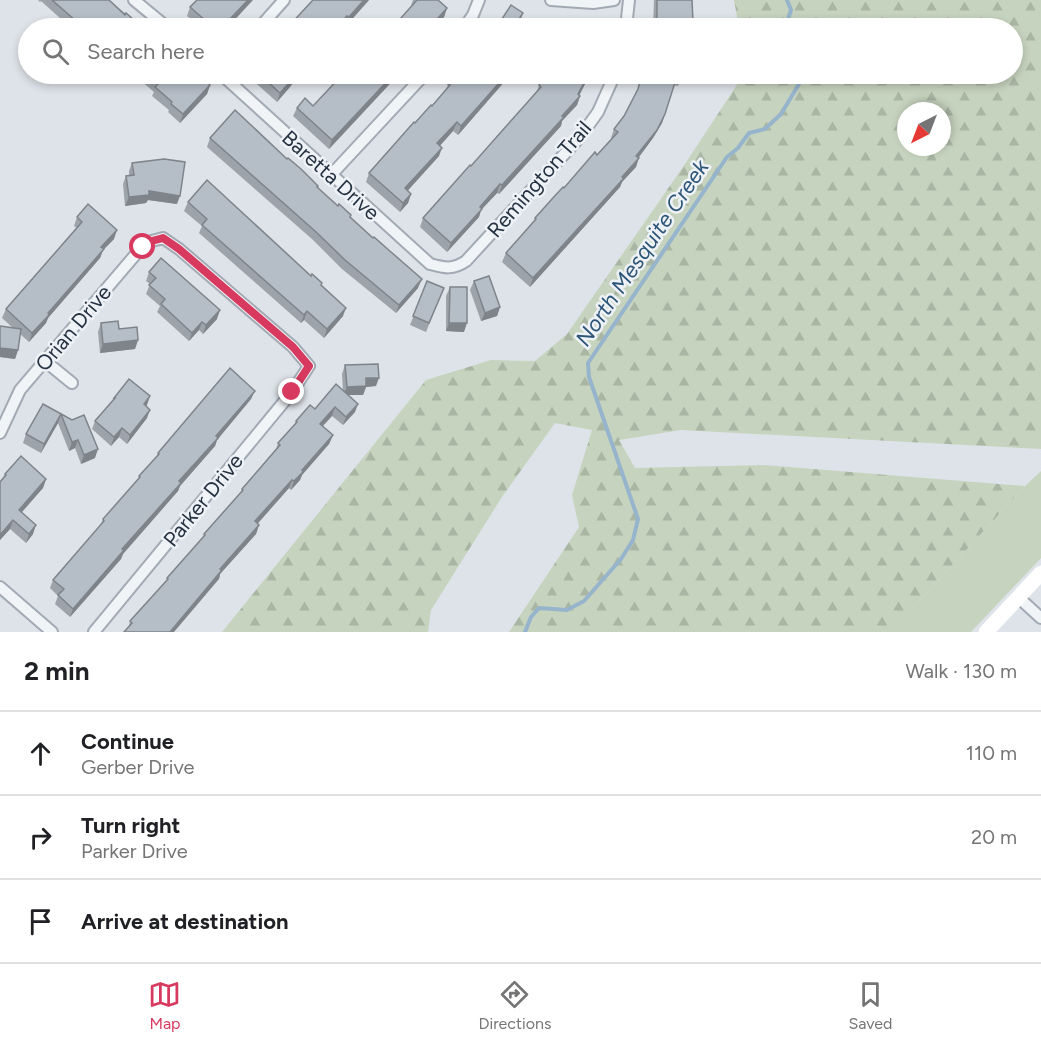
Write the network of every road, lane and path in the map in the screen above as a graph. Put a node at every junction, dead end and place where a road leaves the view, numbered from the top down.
1 (134, 0) edge
2 (284, 0) edge
3 (478, 0) edge
4 (550, 0) edge
5 (614, 0) edge
6 (629, 0) edge
7 (156, 18) edge
8 (268, 18) edge
9 (471, 18) edge
10 (627, 18) edge
11 (232, 84) edge
12 (416, 84) edge
13 (610, 84) edge
14 (331, 175) junction
15 (446, 268) joint
16 (45, 361) junction
17 (309, 366) joint
18 (72, 383) dead end
19 (0, 434) edge
20 (1041, 573) edge
21 (0, 586) edge
22 (1018, 597) junction
23 (1041, 618) edge
24 (52, 632) edge
25 (94, 632) edge
26 (986, 632) edge

1 - 7 street
2 - 8 street
3 - 9 street
4 - 5 street
6 - 10 street
11 - 14 street, Baretta Drive
12 - 14 street
13 - 15 street, Remington Trail
14 - 15 street, Baretta Drive
16 - 17 street, Orian Drive
16 - 18 street
16 - 19 street, Orian Drive
17 - 25 street, Parker Drive
20 - 22 street
21 - 24 street
22 - 23 street
22 - 26 street

